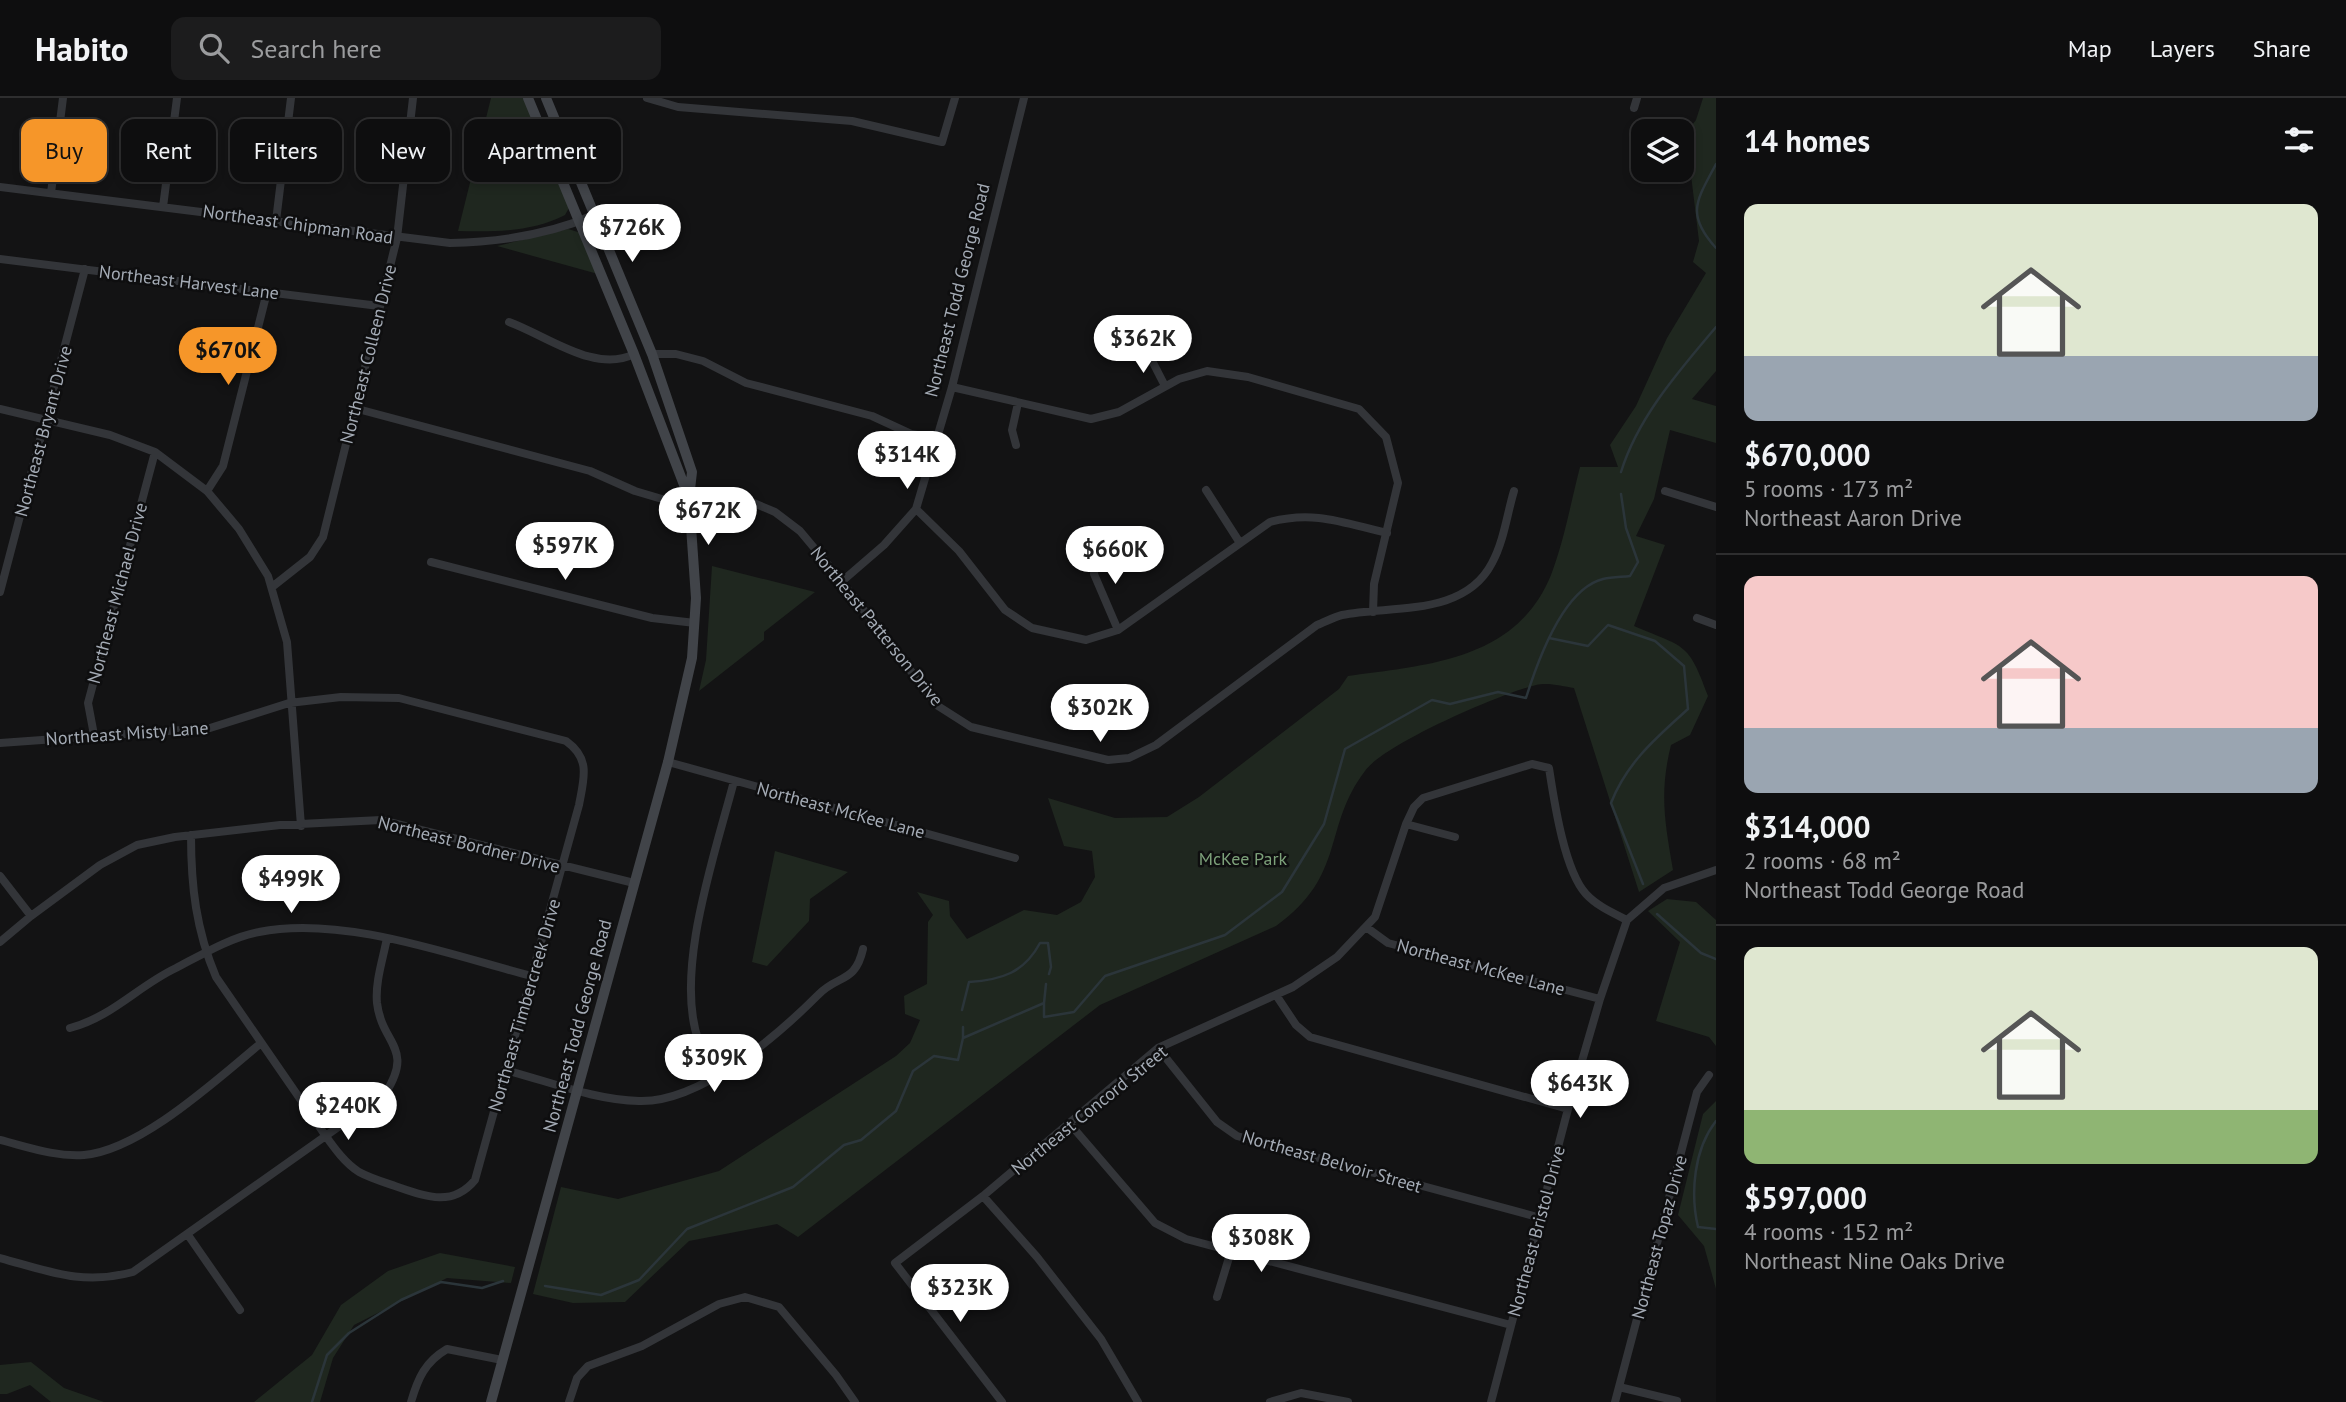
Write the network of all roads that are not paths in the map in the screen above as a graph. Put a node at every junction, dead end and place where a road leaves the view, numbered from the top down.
1 (63, 98) edge
2 (177, 98) edge
3 (291, 98) edge
4 (413, 98) edge
5 (528, 98) edge
6 (546, 98) edge
7 (647, 98) edge
8 (955, 98) edge
9 (1024, 98) edge
10 (1637, 98) edge
11 (1634, 108) dead end
12 (0, 187) edge
13 (51, 193) junction
14 (163, 207) junction
15 (594, 215) junction
16 (276, 221) junction
17 (579, 222) junction
18 (397, 238) junction
19 (0, 259) edge
20 (85, 269) junction
21 (267, 292) junction
22 (379, 306) junction
23 (509, 323) dead end
24 (1147, 351) dead end
25 (634, 354) junction
26 (652, 354) junction
27 (1165, 386) junction
28 (952, 387) junction
29 (1018, 403) junction
30 (354, 408) junction
31 (0, 409) edge
32 (47, 421) junction
33 (937, 438) junction
34 (1016, 445) dead end
35 (155, 452) junction
36 (1206, 489) dead end
37 (207, 491) junction
38 (1514, 491) dead end
39 (1665, 491) dead end
40 (689, 498) junction
41 (1716, 507) edge
42 (916, 509) junction
43 (1387, 533) junction
44 (1240, 543) junction
45 (1097, 544) dead end
46 (431, 562) dead end
47 (840, 583) junction
48 (272, 587) junction
49 (0, 592) edge
50 (1373, 612) junction
51 (1697, 618) dead end
52 (695, 623) junction
53 (1716, 625) edge
54 (1118, 630) junction
55 (289, 703) junction
56 (94, 735) junction
57 (0, 743) edge
58 (577, 749) joint
59 (668, 762) junction
60 (734, 781) junction
61 (1406, 824) junction
62 (301, 826) junction
63 (191, 835) junction
64 (1455, 837) dead end
65 (1015, 858) dead end
66 (562, 867) junction
67 (1716, 870) edge
68 (0, 876) edge
69 (634, 883) junction
70 (30, 915) junction
71 (1628, 920) junction
72 (1366, 927) junction
73 (387, 938) junction
74 (0, 942) edge
75 (863, 949) dead end
76 (206, 955) junction
77 (531, 976) junction
78 (1276, 995) junction
79 (1600, 999) junction
80 (70, 1028) dead end
81 (260, 1044) junction
82 (1158, 1048) junction
83 (505, 1070) junction
84 (716, 1075) junction
85 (1709, 1075) dead end
86 (579, 1090) junction
87 (1568, 1109) junction
88 (1070, 1124) junction
89 (325, 1135) junction
90 (0, 1140) edge
91 (984, 1196) junction
92 (1541, 1218) junction
93 (188, 1235) junction
94 (1231, 1251) junction
95 (0, 1258) edge
96 (1217, 1297) dead end
97 (240, 1310) dead end
98 (1511, 1325) junction
99 (502, 1360) junction
100 (1619, 1387) junction
101 (1677, 1401) edge
102 (411, 1402) edge
103 (491, 1402) edge
104 (569, 1402) edge
105 (855, 1402) edge
106 (1002, 1402) edge
107 (1138, 1402) edge
108 (1270, 1402) edge
109 (1348, 1402) edge
110 (1491, 1402) edge
111 (1615, 1402) edge

1 - 13 street
2 - 14 street
3 - 16 street
4 - 18 street, Northeast Colleen Drive
5 - 17 main road
6 - 15 main road
7 - 8 street
9 - 28 street, Northeast Todd George Road
10 - 11 street
12 - 13 street, Northeast Chipman Road
13 - 14 street, Northeast Chipman Road
14 - 16 street, Northeast Chipman Road
15 - 17 street, Northeast Chipman Road
15 - 26 main road
16 - 18 street, Northeast Chipman Road
17 - 18 street, Northeast Chipman Road
17 - 25 main road
18 - 22 street, Northeast Colleen Drive
19 - 20 street, Northeast Harvest Lane
20 - 21 street, Northeast Harvest Lane
20 - 32 street, Northeast Bryant Drive
21 - 22 street, Northeast Harvest Lane
21 - 37 street
22 - 30 street, Northeast Colleen Drive
23 - 25 street
24 - 27 street
25 - 40 main road
26 - 33 street
26 - 40 main road
27 - 29 street
27 - 43 street
28 - 29 street
28 - 33 street, Northeast Todd George Road
29 - 34 street
30 - 40 street, Northeast Patterson Drive
30 - 48 street, Northeast Colleen Drive
31 - 32 street
32 - 35 street
32 - 49 street, Northeast Bryant Drive
33 - 42 street, Northeast Todd George Road
35 - 37 street
35 - 56 street, Northeast Michael Drive
36 - 44 street
37 - 48 street
38 - 50 street, Northeast Patterson Drive
39 - 41 street
40 - 47 street, Northeast Patterson Drive
40 - 52 main road, Northeast Todd George Road
42 - 47 street, Northeast Todd George Road
42 - 54 street
43 - 44 street
43 - 50 street
44 - 54 street
45 - 54 street
46 - 52 street
47 - 50 street, Northeast Patterson Drive
48 - 55 street
51 - 53 street
52 - 59 main road, Northeast Todd George Road
55 - 56 street, Northeast Misty Lane
55 - 58 street, Northeast Misty Lane
55 - 62 street
56 - 57 street, Northeast Misty Lane
58 - 66 street, Northeast Timbercreek Drive
59 - 60 street, Northeast McKee Lane
59 - 69 main road, Northeast Todd George Road
60 - 65 street, Northeast McKee Lane
60 - 84 street
61 - 64 street
61 - 71 street, Northeast Concord Street
61 - 72 street, Northeast Concord Street
62 - 63 street, Northeast Bordner Drive
62 - 66 street, Northeast Bordner Drive
63 - 70 street, Northeast Bordner Drive
63 - 76 street
66 - 69 street, Northeast Bordner Drive
66 - 77 street, Northeast Timbercreek Drive
67 - 71 street, Northeast Bristol Drive
68 - 70 street
69 - 86 main road, Northeast Todd George Road
70 - 74 street, Northeast Bordner Drive
71 - 79 street, Northeast Bristol Drive
72 - 78 street, Northeast Concord Street
72 - 79 street, Northeast McKee Lane
73 - 76 street
73 - 77 street
73 - 89 street
75 - 84 street
76 - 80 street
76 - 81 street
77 - 83 street, Northeast Timbercreek Drive
78 - 82 street, Northeast Concord Street
78 - 87 street
79 - 87 street, Northeast Bristol Drive
81 - 89 street
81 - 90 street
82 - 88 street, Northeast Concord Street
82 - 92 street, Northeast Belvoir Street
83 - 86 street
83 - 89 street, Northeast Timbercreek Drive
84 - 86 street
85 - 100 street, Northeast Topaz Drive
86 - 99 main road, Northeast Todd George Road
87 - 92 street, Northeast Bristol Drive
88 - 91 street, Northeast Concord Street
88 - 94 street
89 - 93 street
91 - 106 street, Northeast Concord Street
91 - 107 street
92 - 98 street, Northeast Bristol Drive
93 - 95 street
93 - 97 street
94 - 96 street
94 - 98 street
98 - 110 street, Northeast Bristol Drive
99 - 102 street
99 - 103 main road, Northeast Todd George Road
100 - 101 street
100 - 111 street, Northeast Topaz Drive
104 - 105 street
108 - 109 street

